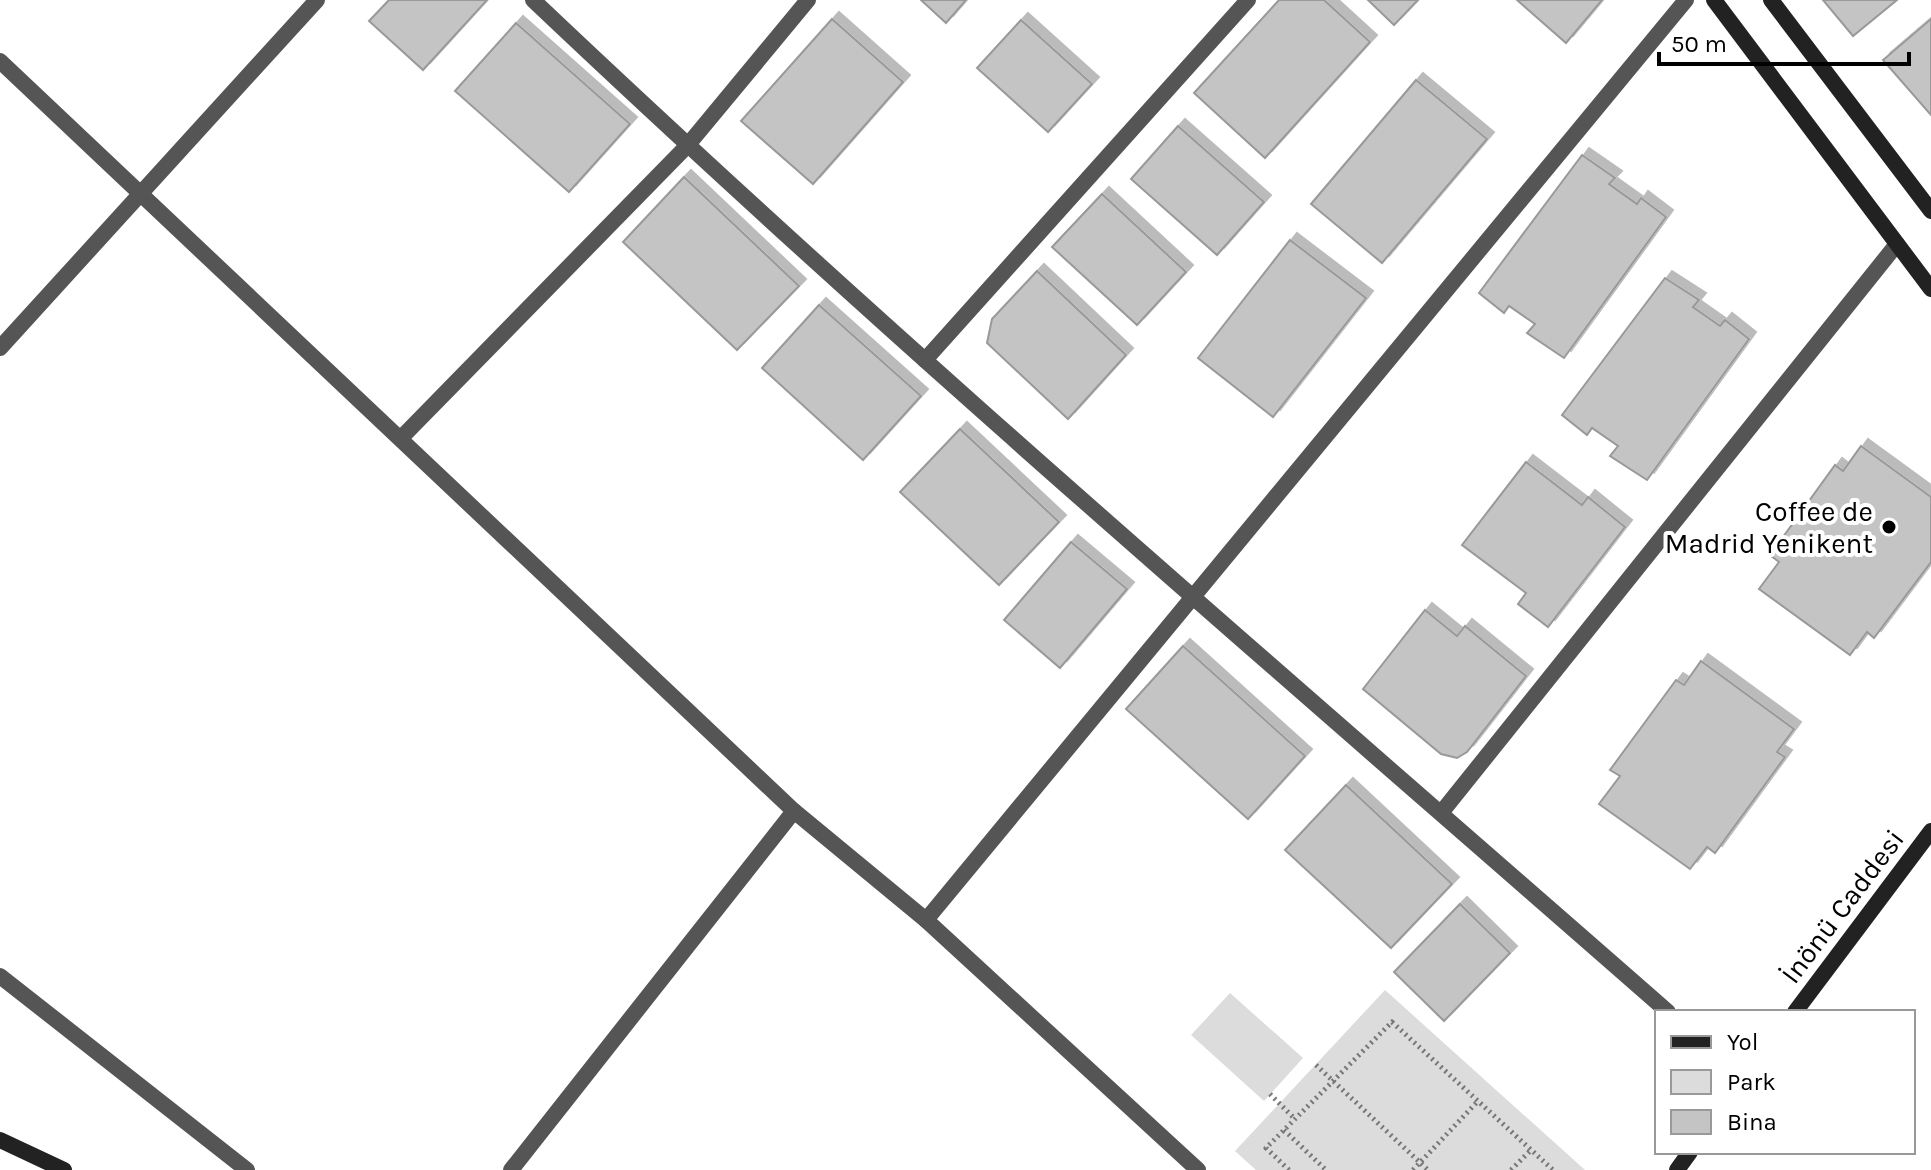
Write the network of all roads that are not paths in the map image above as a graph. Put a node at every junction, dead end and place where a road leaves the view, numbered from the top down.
1 (317, 0) edge
2 (533, 0) edge
3 (808, 0) edge
4 (1248, 0) edge
5 (1686, 0) edge
6 (1714, 0) edge
7 (1771, 0) edge
8 (0, 61) edge
9 (687, 146) junction
10 (142, 192) junction
11 (1931, 211) edge
12 (1897, 244) junction
13 (1931, 289) edge
14 (0, 348) edge
15 (925, 360) junction
16 (402, 437) junction
17 (1194, 596) junction
18 (794, 811) junction
19 (1441, 813) junction
20 (1931, 831) edge
21 (926, 920) junction
22 (0, 976) edge
23 (1666, 1010) edge
24 (1797, 1010) edge
25 (0, 1140) edge
26 (64, 1170) edge
27 (247, 1170) edge
28 (511, 1170) edge
29 (1198, 1170) edge

1 - 10 street
2 - 9 street
3 - 9 street
4 - 15 street
5 - 17 street
6 - 12 main road
7 - 11 main road
8 - 10 street
9 - 15 street
9 - 16 street
10 - 14 street
10 - 16 street
12 - 13 main road
12 - 19 street
15 - 17 street
16 - 18 street
17 - 19 street
17 - 21 street
18 - 21 street
18 - 28 street
19 - 23 street
20 - 24 main road, İnönü Caddesi
21 - 29 street
22 - 27 street
25 - 26 main road

